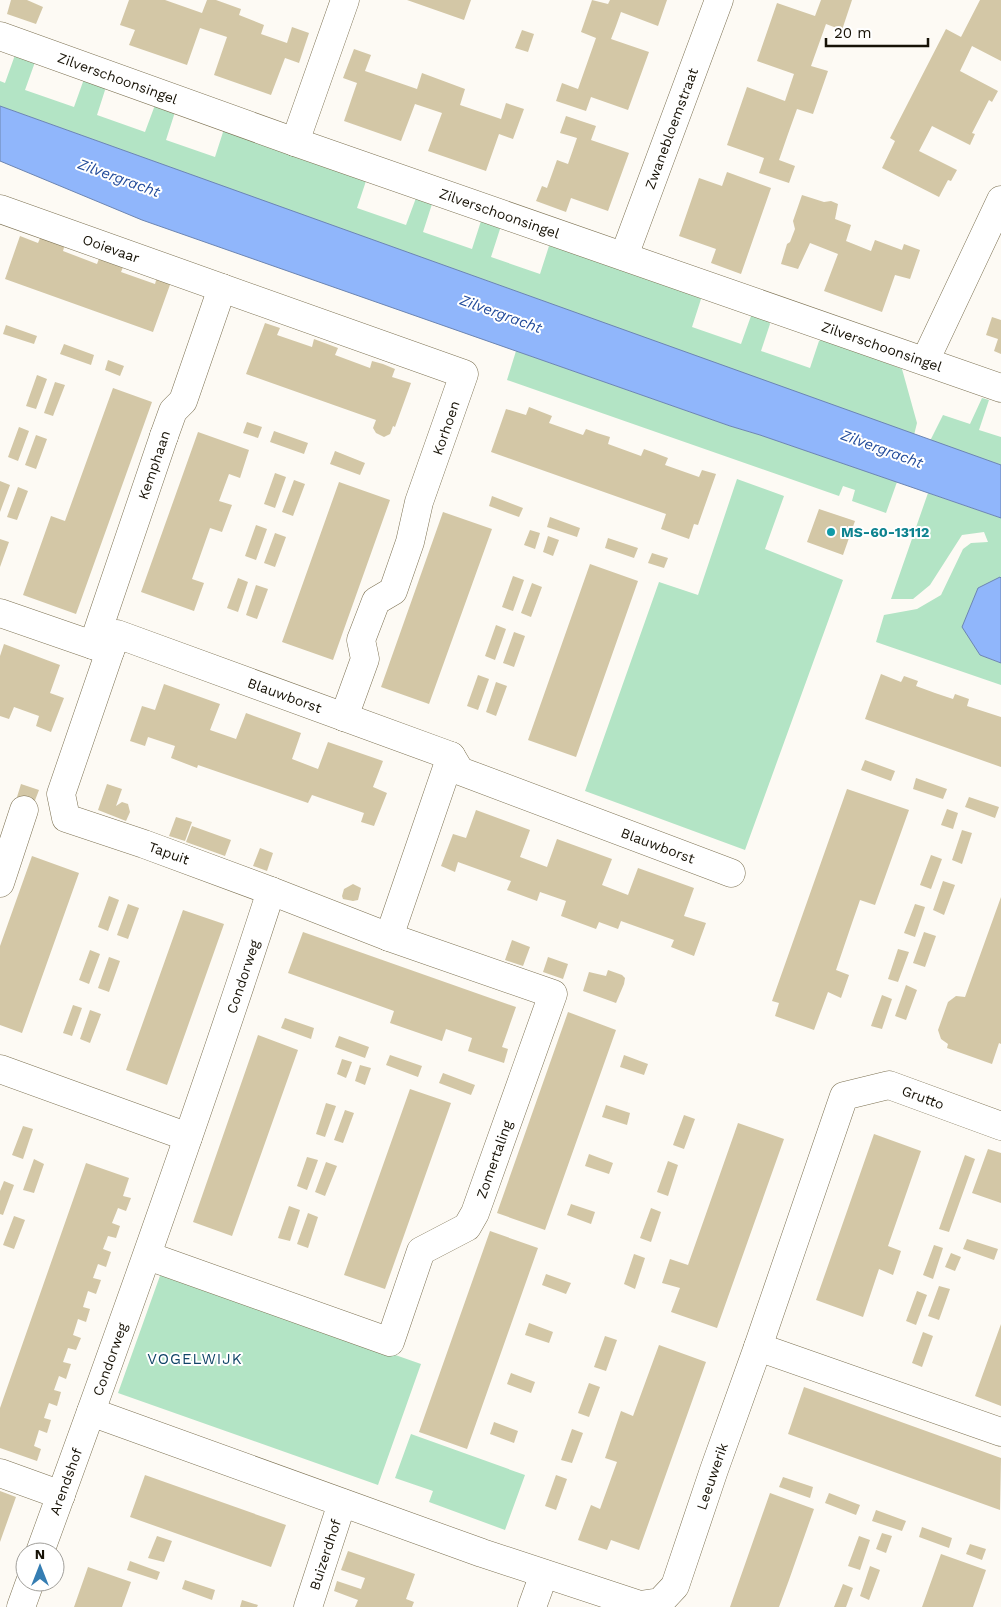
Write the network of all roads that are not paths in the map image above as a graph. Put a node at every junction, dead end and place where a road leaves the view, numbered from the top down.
1 (345, 0) edge
2 (719, 0) edge
3 (0, 36) edge
4 (295, 142) junction
5 (1001, 200) edge
6 (0, 210) edge
7 (624, 256) junction
8 (222, 288) junction
9 (925, 361) junction
10 (1001, 388) edge
11 (0, 613) edge
12 (107, 643) junction
13 (344, 717) junction
14 (451, 756) junction
15 (24, 810) dead end
16 (66, 818) joint
17 (732, 873) dead end
18 (0, 883) edge
19 (271, 891) junction
20 (389, 937) junction
21 (0, 1069) edge
22 (844, 1096) joint
23 (1001, 1126) edge
24 (188, 1137) junction
25 (148, 1256) junction
26 (758, 1347) junction
27 (91, 1412) junction
28 (1001, 1432) edge
29 (0, 1473) edge
30 (61, 1495) junction
31 (342, 1503) junction
32 (44, 1542) edge
33 (504, 1561) joint
34 (544, 1574) junction
35 (26, 1592) edge
36 (661, 1604) edge
37 (20, 1607) edge
38 (308, 1607) edge
39 (532, 1607) edge

1 - 4 street
2 - 7 street, Zwanebloemstraat
3 - 4 street, Zilverschoonsingel
4 - 7 street, Zilverschoonsingel
5 - 9 street
6 - 8 street, Ooievaar
7 - 9 street, Zilverschoonsingel
8 - 12 street, Kemphaan
8 - 13 street, Korhoen
9 - 10 street, Zilverschoonsingel
11 - 12 street, Blauwborst
12 - 13 street, Blauwborst
12 - 16 street, Kemphaan
13 - 14 street, Blauwborst
14 - 17 street, Blauwborst
14 - 20 street
15 - 18 street
16 - 19 street, Tapuit
19 - 20 street, Zomertaling
19 - 24 street, Condorweg
20 - 25 street, Zomertaling
21 - 24 street
22 - 23 street, Grutto
22 - 26 street, Leeuwerik
24 - 25 street, Condorweg
25 - 27 street, Condorweg
26 - 28 street
26 - 36 street, Leeuwerik
27 - 30 street, Arendshof
27 - 31 street, Condorweg
29 - 30 street
30 - 32 street, Arendshof
31 - 33 street, Condorweg
31 - 38 street, Buizerdhof
33 - 34 street, Leeuwerik
34 - 36 street, Leeuwerik
34 - 39 street
35 - 37 street

